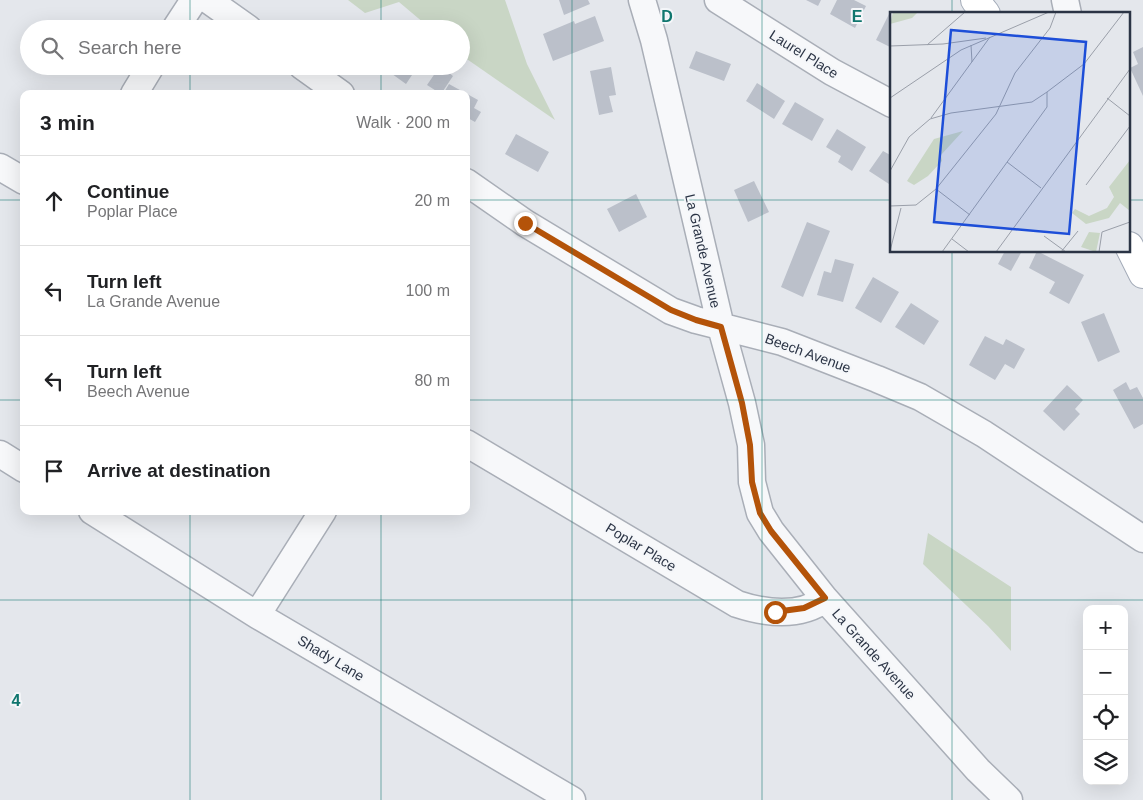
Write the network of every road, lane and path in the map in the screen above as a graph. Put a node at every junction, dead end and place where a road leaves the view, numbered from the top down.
1 (194, 0) edge
2 (208, 0) edge
3 (642, 0) edge
4 (718, 0) edge
5 (974, 0) edge
6 (984, 12) edge
7 (181, 20) edge
8 (236, 20) edge
9 (146, 75) edge
10 (315, 75) edge
11 (136, 90) edge
12 (336, 90) edge
13 (890, 103) edge
14 (0, 167) edge
15 (20, 179) edge
16 (470, 185) edge
17 (1130, 248) edge
18 (1143, 274) edge
19 (721, 327) junction
20 (470, 445) edge
21 (0, 454) edge
22 (20, 466) edge
23 (98, 515) edge
24 (320, 515) edge
25 (1143, 539) edge
26 (825, 598) junction
27 (257, 615) junction
28 (572, 800) edge
29 (1009, 800) edge

1 - 7 street
2 - 8 street
3 - 19 street, La Grande Avenue
4 - 13 street, Laurel Place
5 - 6 main road
9 - 11 street
10 - 12 street
14 - 15 street
16 - 19 street, Beech Avenue
17 - 18 main road
19 - 25 street, Beech Avenue
19 - 26 street, La Grande Avenue
20 - 26 street, Poplar Place
21 - 22 street
23 - 27 street, Shady Lane
24 - 27 street
26 - 29 street, La Grande Avenue
27 - 28 street, Shady Lane

